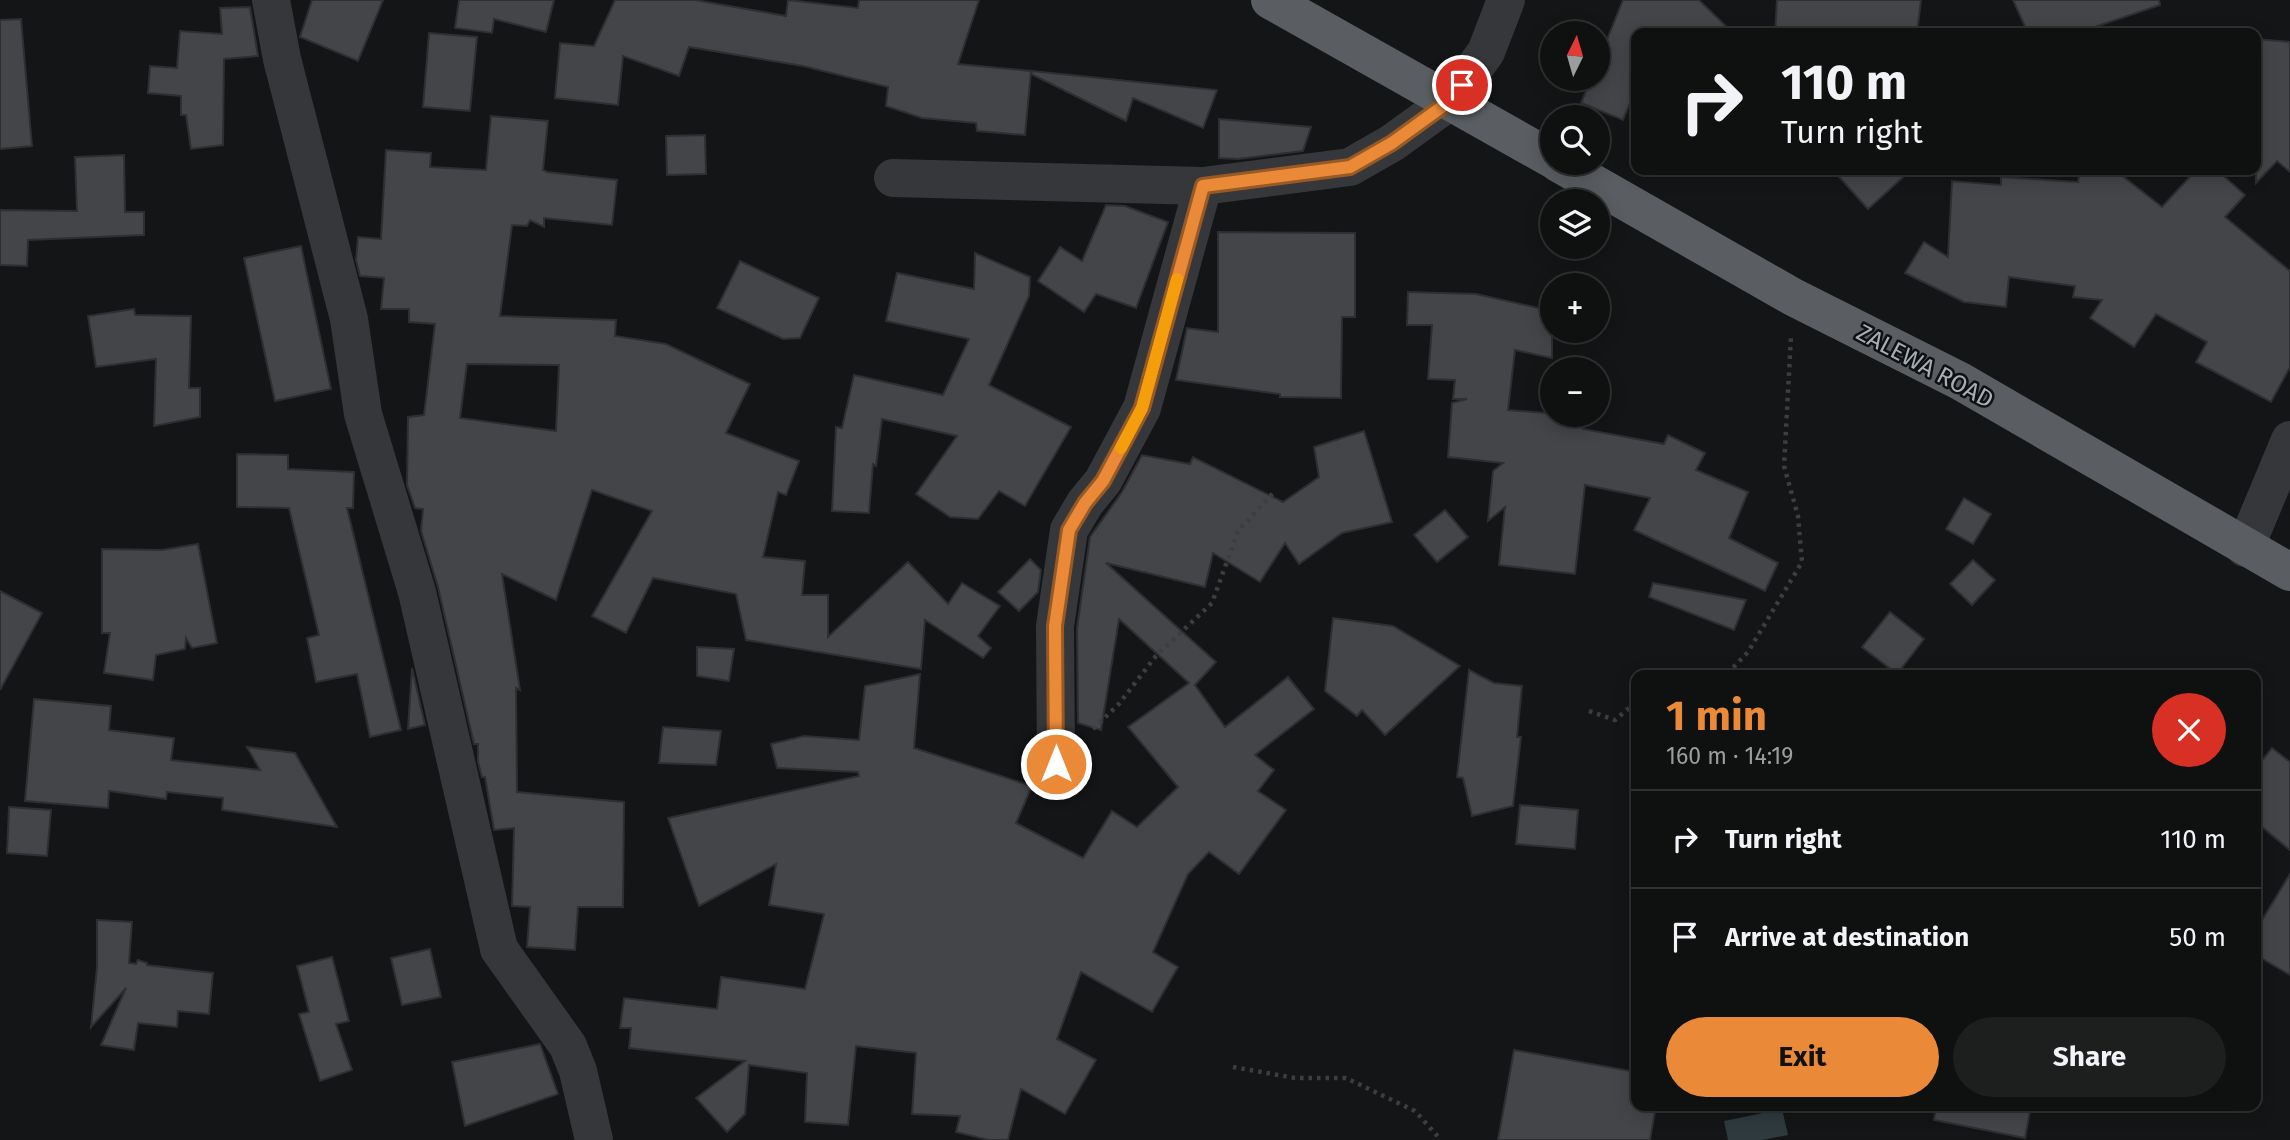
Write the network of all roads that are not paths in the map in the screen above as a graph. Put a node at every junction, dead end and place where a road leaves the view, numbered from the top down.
1 (271, 0) edge
2 (1270, 0) edge
3 (1506, 0) edge
4 (1450, 101) junction
5 (1540, 152) edge
6 (1579, 175) edge
7 (893, 178) dead end
8 (1203, 186) junction
9 (2290, 440) edge
10 (2245, 548) junction
11 (2290, 572) edge
12 (1056, 764) road end
13 (594, 1140) edge

1 - 13 street
2 - 4 highway
3 - 4 street
4 - 5 highway
4 - 8 street
6 - 10 highway, ZALEWA ROAD
7 - 8 street
8 - 12 street
9 - 10 street
10 - 11 highway, ZALEWA ROAD

